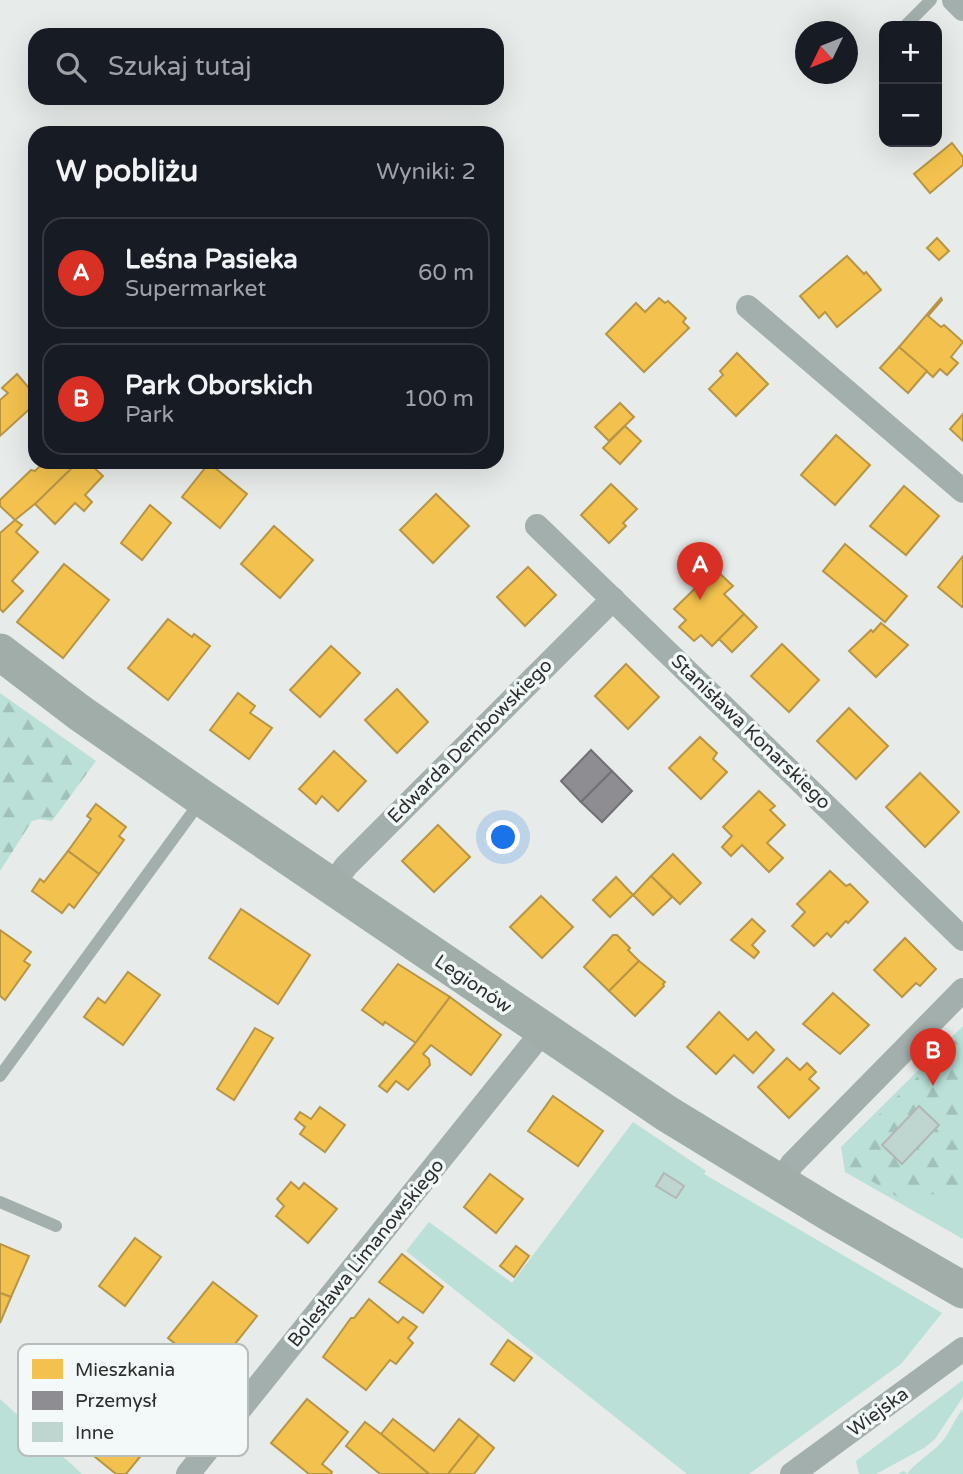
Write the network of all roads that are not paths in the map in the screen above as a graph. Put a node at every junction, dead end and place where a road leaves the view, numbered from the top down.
1 (931, 0) edge
2 (954, 0) edge
3 (963, 9) edge
4 (910, 21) edge
5 (748, 307) dead end
6 (963, 491) edge
7 (537, 526) dead end
8 (613, 599) junction
9 (0, 652) edge
10 (202, 798) junction
11 (331, 887) junction
12 (963, 939) edge
13 (963, 990) edge
14 (543, 1031) junction
15 (0, 1076) edge
16 (780, 1183) junction
17 (0, 1202) edge
18 (56, 1226) dead end
19 (963, 1290) edge
20 (963, 1349) edge
21 (248, 1399) edge
22 (202, 1456) edge
23 (188, 1474) edge
24 (792, 1474) edge

1 - 4 lane
2 - 3 street
5 - 6 street
7 - 8 street, Stanisława Konarskiego
8 - 11 street, Edwarda Dembowskiego
8 - 12 street, Stanisława Konarskiego
9 - 10 street, Legionów
10 - 11 street, Legionów
10 - 15 lane
11 - 14 street, Legionów
13 - 16 street
14 - 16 street, Legionów
14 - 21 street, Bolesława Limanowskiego
16 - 19 street, Legionów
17 - 18 lane
20 - 24 street, Wiejska
22 - 23 street, Bolesława Limanowskiego

